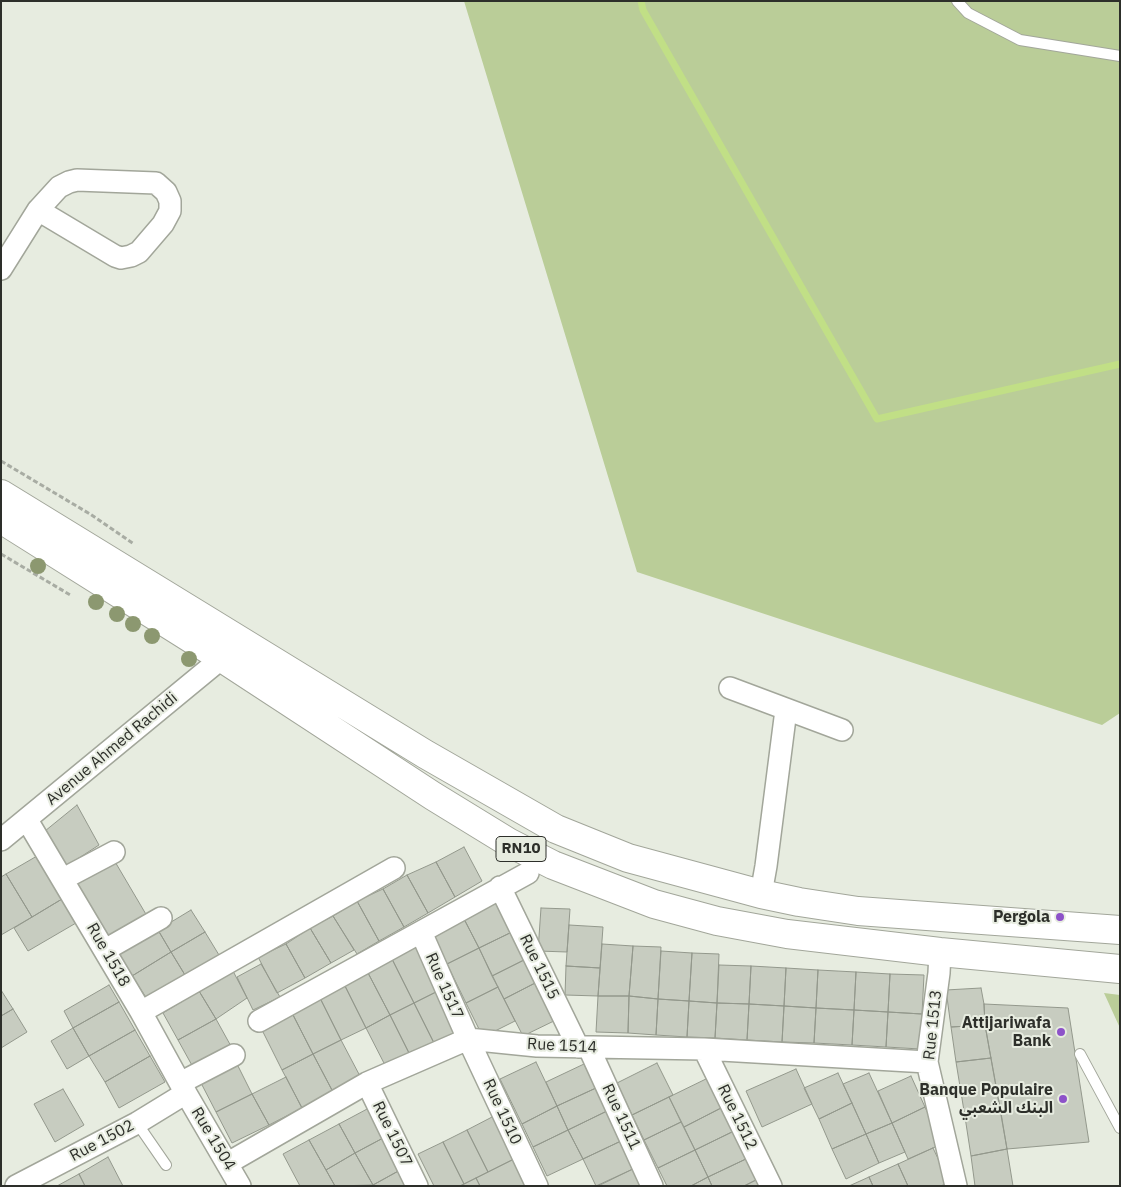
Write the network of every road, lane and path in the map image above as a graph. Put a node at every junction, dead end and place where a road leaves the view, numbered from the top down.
1 (957, 1) edge
2 (1120, 56) edge
3 (38, 210) junction
4 (1, 269) edge
5 (1, 460) edge
6 (1, 494) edge
7 (1, 519) edge
8 (138, 546) dead end
9 (222, 658) junction
10 (730, 688) dead end
11 (786, 710) junction
12 (842, 730) dead end
13 (27, 820) junction
14 (1, 840) edge
15 (114, 852) dead end
16 (394, 868) dead end
17 (528, 873) dead end
18 (63, 879) junction
19 (500, 887) junction
20 (761, 894) junction
21 (161, 918) dead end
22 (1120, 930) edge
23 (421, 932) junction
24 (105, 950) junction
25 (940, 952) junction
26 (1120, 969) edge
27 (141, 1012) junction
28 (259, 1021) dead end
29 (468, 1039) junction
30 (584, 1047) junction
31 (704, 1049) junction
32 (1080, 1054) dead end
33 (234, 1055) dead end
34 (926, 1062) junction
35 (367, 1083) junction
36 (183, 1088) junction
37 (137, 1123) junction
38 (1120, 1128) edge
39 (228, 1163) junction
40 (166, 1165) dead end
41 (16, 1186) edge
42 (240, 1186) edge
43 (418, 1186) edge
44 (537, 1186) edge
45 (652, 1186) edge
46 (771, 1186) edge
47 (956, 1186) edge

1 - 2 lane
3 - 3 street
3 - 4 street
5 - 8 path
6 - 20 main road, RN10
7 - 9 main road, RN10
9 - 13 street, Avenue Ahmed Rachidi
9 - 25 main road, RN10
10 - 11 street
11 - 12 street
11 - 20 street
13 - 14 street, Avenue Ahmed Rachidi
13 - 18 street, Rue 1518
15 - 18 street
16 - 27 street
17 - 19 street
18 - 24 street, Rue 1518
19 - 23 street
19 - 30 street, Rue 1515
20 - 22 main road, RN10
21 - 24 street
23 - 28 street
23 - 29 street, Rue 1517
24 - 27 street, Rue 1518
25 - 26 main road, RN10
25 - 34 street, Rue 1513
27 - 36 street, Rue 1518
29 - 30 street, Rue 1514
29 - 35 street, Rue 1514
29 - 44 street, Rue 1510
30 - 31 street, Rue 1514
30 - 45 street, Rue 1511
31 - 34 street, Rue 1514
31 - 46 street, Rue 1512
32 - 38 lane
33 - 36 street, Rue 1502
34 - 47 street, Rue 1513
35 - 39 street, Rue 1514
35 - 43 street, Rue 1507
36 - 37 street, Rue 1502
36 - 39 street, Rue 1504
37 - 40 lane
37 - 41 street, Rue 1502
39 - 42 street, Rue 1504

